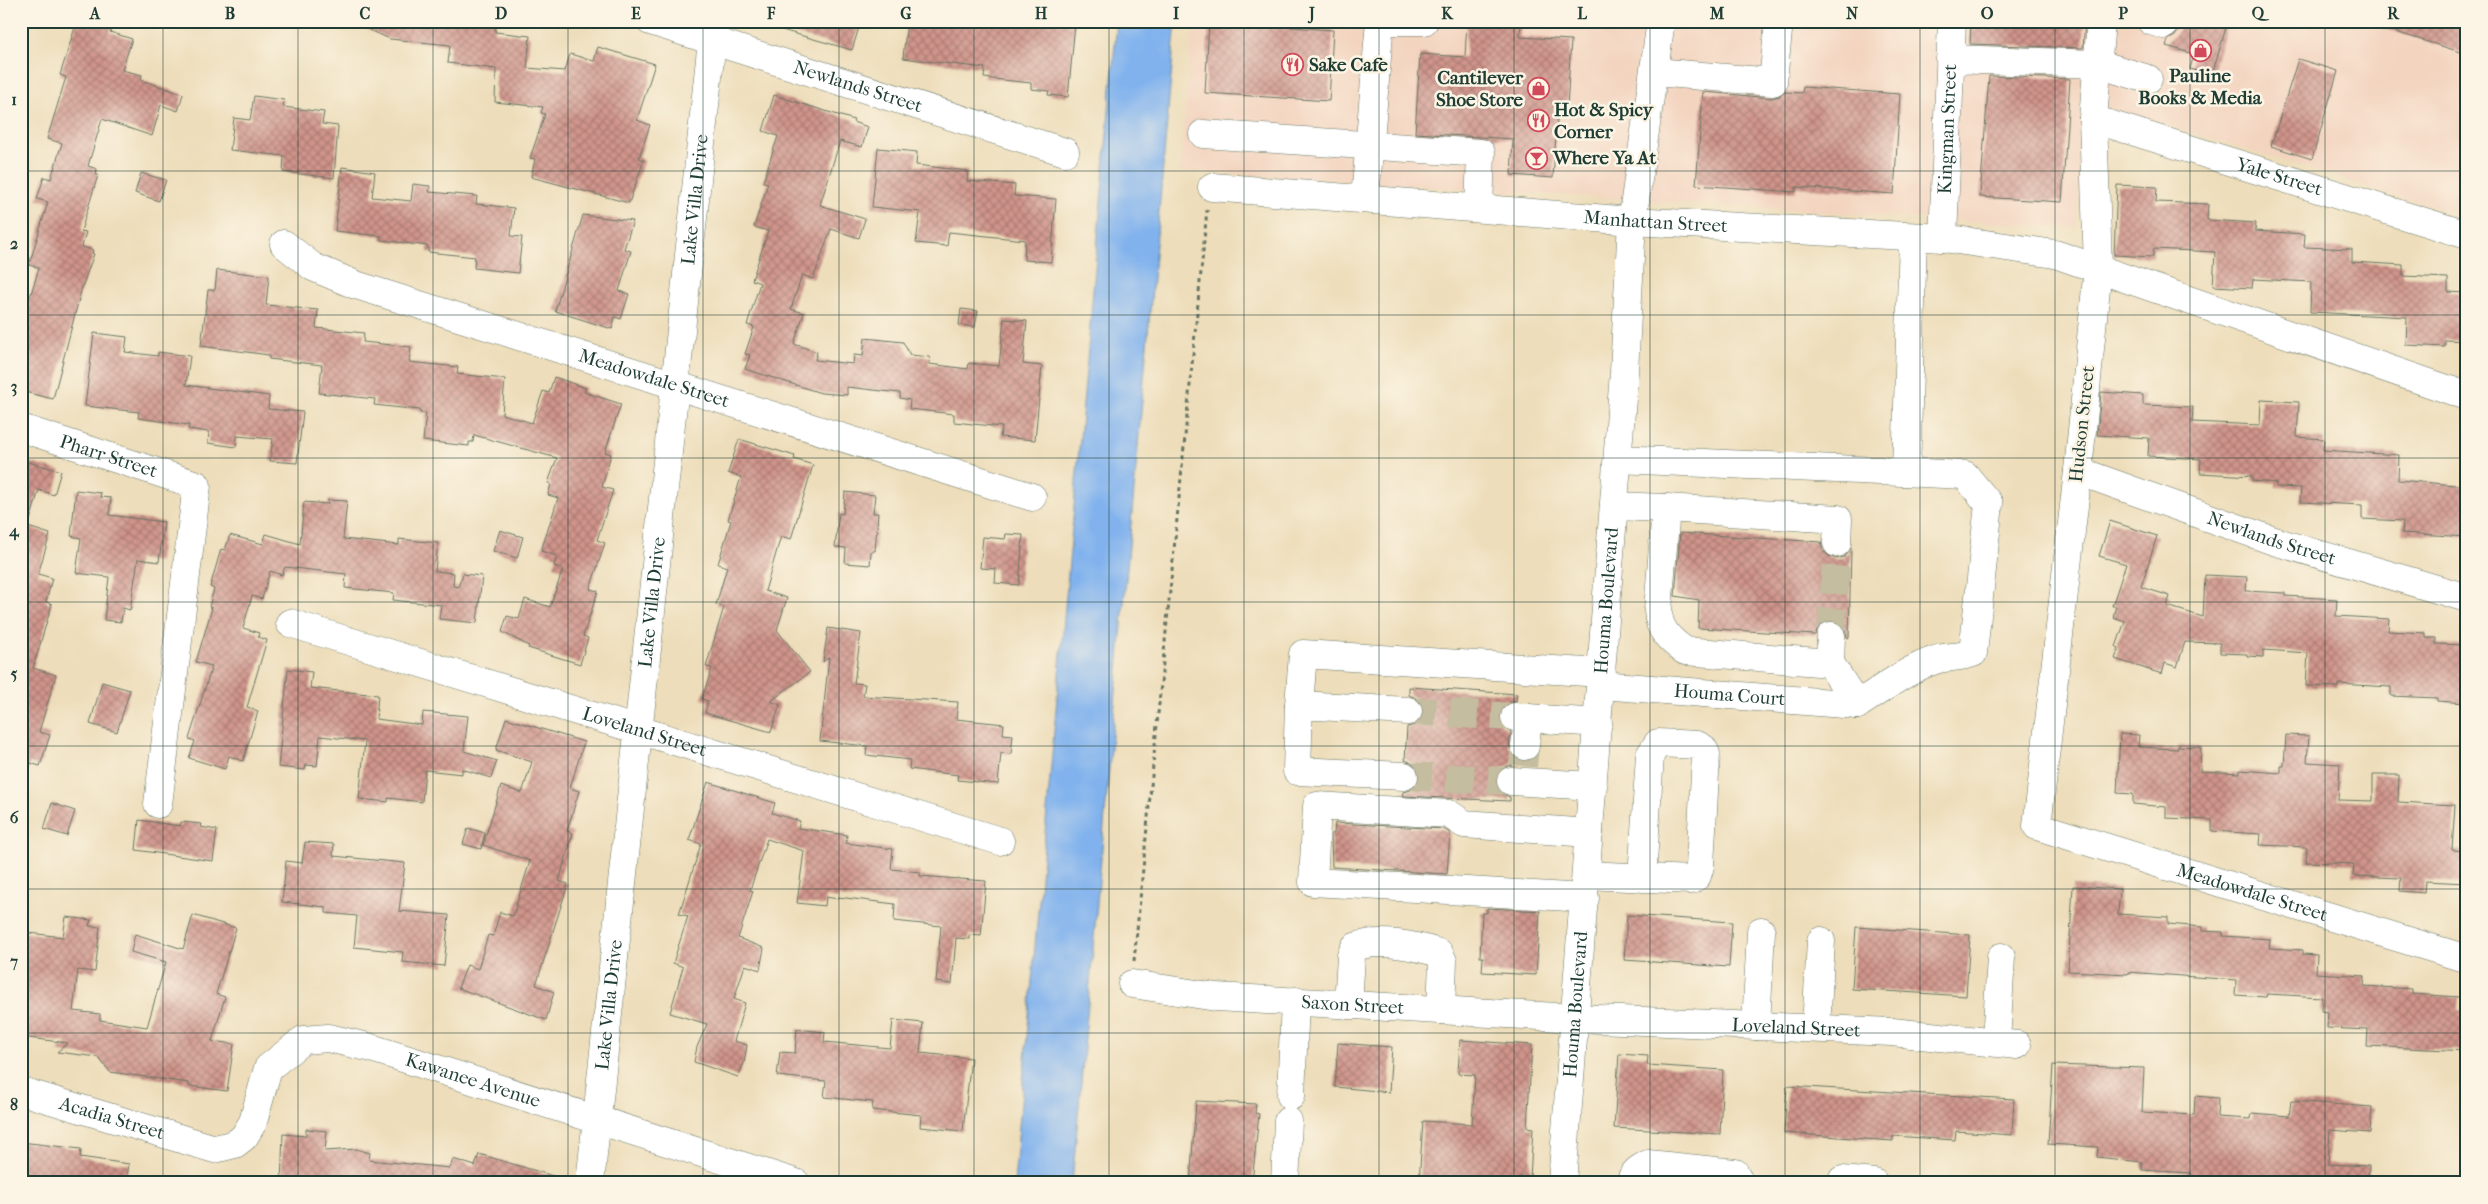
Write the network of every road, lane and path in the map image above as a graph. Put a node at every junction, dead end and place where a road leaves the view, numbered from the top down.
1 (650, 21) edge
2 (1380, 21) edge
3 (1393, 21) edge
4 (1424, 21) edge
5 (1661, 21) edge
6 (1779, 21) edge
7 (1952, 21) edge
8 (2101, 21) edge
9 (713, 31) edge
10 (1950, 59) junction
11 (2098, 64) junction
12 (1655, 72) junction
13 (2148, 79) dead end
14 (2093, 119) junction
15 (1203, 134) dead end
16 (1370, 146) junction
17 (1065, 152) dead end
18 (1212, 187) joint
19 (1365, 199) junction
20 (1479, 208) junction
21 (1632, 221) junction
22 (2467, 235) edge
23 (1913, 237) junction
24 (1943, 238) junction
25 (284, 244) dead end
26 (2098, 267) junction
27 (674, 384) junction
28 (2467, 396) edge
29 (21, 428) edge
30 (1618, 459) junction
31 (1906, 472) junction
32 (2078, 472) junction
33 (1032, 497) dead end
34 (1614, 506) junction
35 (1666, 508) junction
36 (1837, 543) tunnel mouth
37 (2467, 598) edge
38 (290, 623) dead end
39 (1601, 679) junction
40 (1857, 705) junction
41 (1299, 706) junction
42 (1408, 711) tunnel mouth
43 (1598, 723) junction
44 (638, 730) junction
45 (1404, 776) tunnel mouth
46 (1593, 786) junction
47 (158, 804) dead end
48 (2037, 826) joint
49 (1589, 833) junction
50 (1000, 841) dead end
51 (1642, 878) junction
52 (1585, 887) junction
53 (1761, 931) dead end
54 (1821, 941) dead end
55 (2001, 957) dead end
56 (2467, 959) edge
57 (1132, 984) joint
58 (1295, 1001) junction
59 (1348, 1005) junction
60 (1441, 1010) junction
61 (1575, 1018) junction
62 (1756, 1026) junction
63 (1816, 1028) junction
64 (21, 1091) edge
65 (597, 1120) junction
66 (203, 1146) joint
67 (1842, 1180) dead end
68 (590, 1183) edge
69 (796, 1183) edge
70 (1285, 1183) edge
71 (1562, 1183) edge
72 (1630, 1183) edge
73 (1740, 1183) edge
74 (1874, 1183) edge

1 - 9 street, Newlands Street
2 - 16 street
3 - 4 street
5 - 12 street, Houma Boulevard
6 - 12 street
7 - 10 street, Kingman Street
8 - 11 street, Hudson Street
9 - 17 street, Newlands Street
9 - 27 street, Lake Villa Drive
10 - 11 street
10 - 24 street, Kingman Street
11 - 13 street
11 - 14 street, Hudson Street
12 - 21 street, Houma Boulevard
14 - 22 street, Yale Street
14 - 26 street, Hudson Street
15 - 16 street
16 - 19 street
16 - 20 street
18 - 19 street, Manhattan Street
18 - 57 path
19 - 20 street, Manhattan Street
20 - 21 street, Manhattan Street
21 - 23 street, Manhattan Street
21 - 30 street, Houma Boulevard
23 - 24 street, Manhattan Street
23 - 31 street
24 - 26 street, Manhattan Street
25 - 27 street, Meadowdale Street
26 - 28 street, Manhattan Street
26 - 32 street, Hudson Street
27 - 33 street, Meadowdale Street
27 - 44 street, Lake Villa Drive
29 - 47 street, Pharr Street
30 - 31 street
30 - 34 street, Houma Boulevard
31 - 40 street
32 - 37 street, Newlands Street
32 - 48 street, Hudson Street
34 - 35 street
34 - 39 street, Houma Boulevard
35 - 36 street
35 - 40 street
38 - 44 street, Loveland Street
39 - 40 street, Houma Court
39 - 41 street, Houma Court
39 - 43 street, Houma Boulevard
41 - 42 street
41 - 45 street
43 - 46 street, Houma Boulevard
43 - 46 street
44 - 50 street, Loveland Street
44 - 65 street, Lake Villa Drive
46 - 49 street, Houma Boulevard
48 - 56 street, Meadowdale Street
49 - 52 street, Houma Boulevard
49 - 52 street
51 - 51 street
51 - 52 street
52 - 61 street, Houma Boulevard
53 - 62 street
54 - 63 street
55 - 63 street, Loveland Street
57 - 58 street, Saxon Street
58 - 59 street, Saxon Street
58 - 70 street
59 - 60 street, Saxon Street
59 - 60 street
60 - 61 street, Saxon Street
61 - 62 street, Loveland Street
61 - 71 street, Houma Boulevard
62 - 63 street, Loveland Street
64 - 66 street, Acadia Street
65 - 66 street, Kawanee Avenue
65 - 68 street, Lake Villa Drive
65 - 69 street, Kawanee Avenue
67 - 74 street
72 - 73 street

